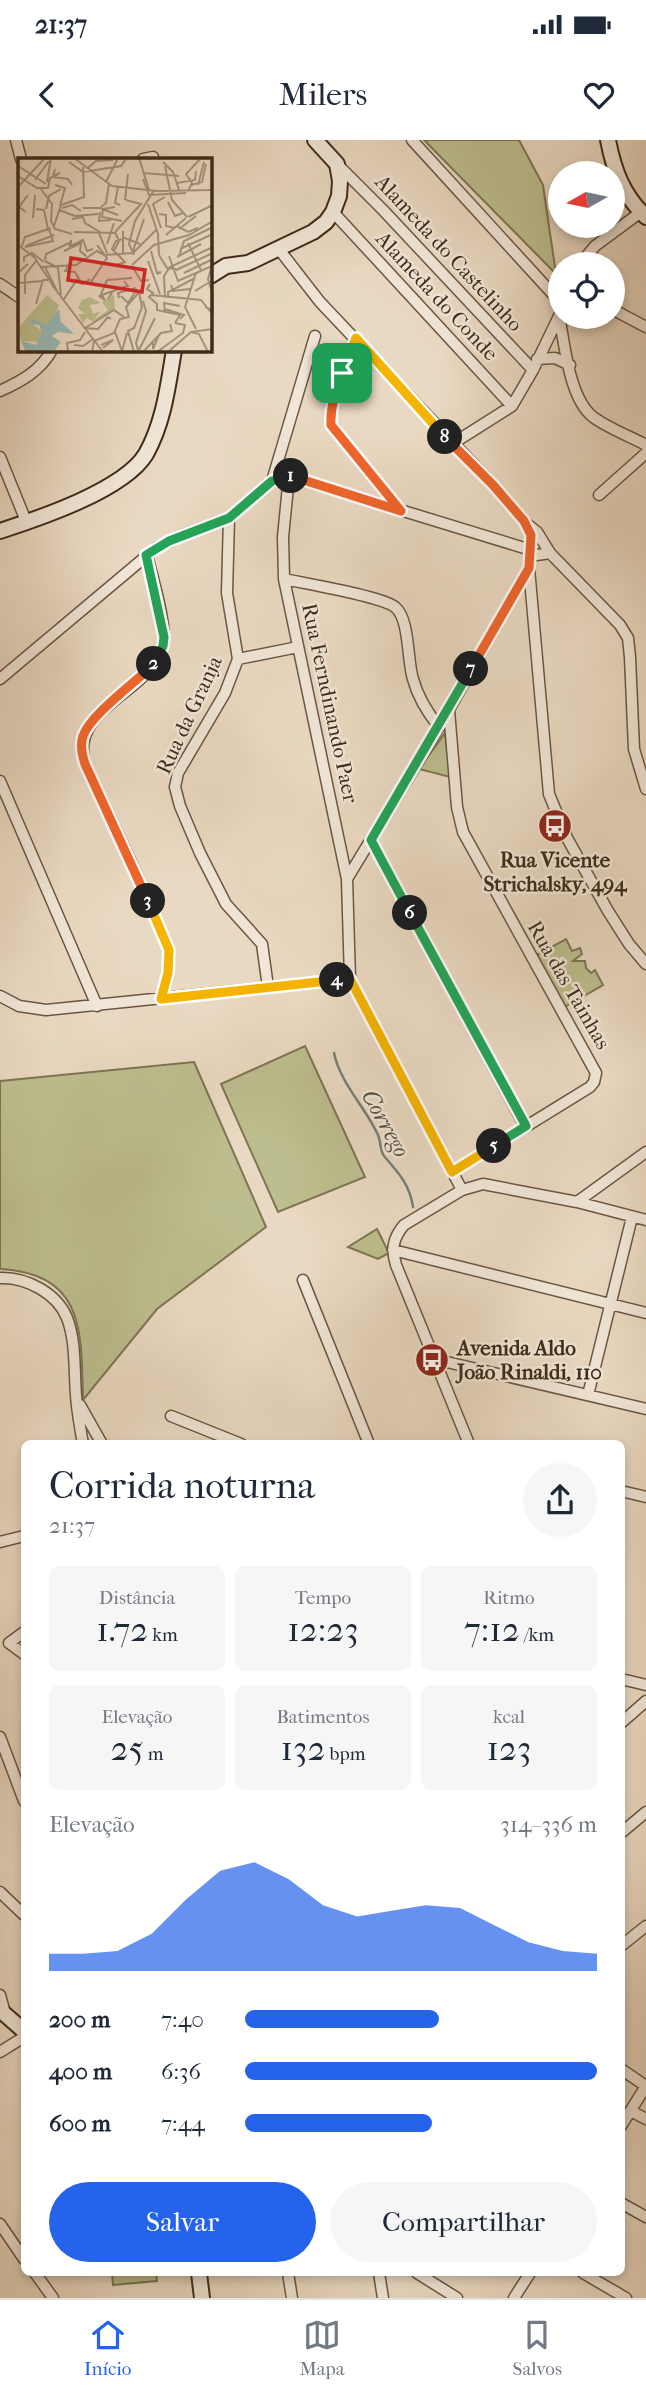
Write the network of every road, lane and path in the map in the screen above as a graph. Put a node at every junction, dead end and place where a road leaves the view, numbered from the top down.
1 (16, 140) edge
2 (315, 140) edge
3 (412, 140) edge
4 (608, 140) edge
5 (20, 158) edge
6 (337, 164) junction
7 (644, 211) edge
8 (334, 212) junction
9 (278, 248) junction
10 (590, 252) edge
11 (212, 275) edge
12 (0, 284) edge
13 (548, 289) edge
14 (18, 296) edge
15 (625, 316) edge
16 (646, 327) edge
17 (553, 329) edge
18 (563, 329) edge
19 (315, 336) dead end
20 (356, 338) junction
21 (51, 352) edge
22 (174, 352) edge
23 (537, 359) junction
24 (570, 365) junction
25 (533, 370) junction
26 (0, 391) edge
27 (512, 406) junction
28 (452, 444) junction
29 (646, 444) edge
30 (646, 453) edge
31 (0, 457) edge
32 (289, 476) junction
33 (272, 481) junction
34 (600, 495) dead end
35 (401, 511) junction
36 (229, 518) junction
37 (524, 521) junction
38 (26, 522) junction
39 (0, 531) edge
40 (531, 553) junction
41 (550, 553) junction
42 (146, 555) junction
43 (529, 568) junction
44 (285, 579) junction
45 (298, 647) junction
46 (237, 659) junction
47 (0, 679) edge
48 (449, 709) junction
49 (439, 727) junction
50 (0, 781) edge
51 (646, 789) edge
52 (371, 840) junction
53 (347, 879) junction
54 (646, 964) edge
55 (350, 979) junction
56 (268, 987) junction
57 (0, 996) edge
58 (161, 999) junction
59 (97, 1006) junction
60 (526, 1126) junction
61 (646, 1152) edge
62 (452, 1172) junction
63 (462, 1190) junction
64 (577, 1202) junction
65 (632, 1217) junction
66 (646, 1220) edge
67 (393, 1250) junction
68 (0, 1278) edge
69 (303, 1280) dead end
70 (610, 1303) junction
71 (646, 1313) edge
72 (434, 1359) junction
73 (589, 1395) junction
74 (76, 1399) junction
75 (646, 1409) edge
76 (171, 1416) dead end
77 (82, 1440) edge
78 (100, 1440) edge
79 (232, 1440) edge
80 (367, 1440) edge
81 (467, 1440) edge
82 (625, 1492) edge
83 (646, 1497) edge
84 (21, 1537) edge
85 (0, 1542) edge
86 (21, 1634) edge
87 (21, 1652) edge
88 (625, 1680) edge
89 (646, 1685) edge
90 (646, 1701) edge
91 (625, 1719) edge
92 (0, 1737) edge
93 (21, 1793) edge
94 (646, 1812) edge
95 (625, 1830) edge
96 (0, 1892) edge
97 (21, 1912) edge
98 (646, 1926) edge
99 (625, 1940) edge
100 (0, 1995) edge
101 (2, 2012) edge
102 (21, 2028) edge
103 (21, 2039) edge
104 (0, 2052) edge
105 (625, 2072) edge
106 (646, 2086) edge
107 (631, 2110) junction
108 (646, 2119) edge
109 (625, 2120) edge
110 (625, 2205) edge
111 (646, 2217) edge
112 (0, 2224) edge
113 (21, 2255) edge
114 (37, 2276) edge
115 (199, 2276) edge
116 (288, 2276) edge
117 (379, 2276) edge
118 (422, 2276) edge
119 (528, 2276) edge
120 (588, 2276) edge
121 (52, 2298) edge
122 (202, 2298) edge
123 (292, 2298) edge
124 (383, 2298) edge
125 (457, 2298) edge
126 (514, 2298) edge
127 (626, 2298) edge

1 - 5 street
2 - 6 street
3 - 13 street
4 - 7 street
6 - 8 street
6 - 25 street, Alameda do Castelinho
7 - 10 street
8 - 9 street
8 - 27 street, Alameda do Conde
9 - 11 street
9 - 20 street
12 - 14 street
15 - 16 street
17 - 23 street
18 - 24 street
19 - 33 street
20 - 28 street
20 - 35 street
21 - 26 street
22 - 38 street
23 - 24 street
23 - 25 street
24 - 29 street
25 - 27 street
27 - 28 street
28 - 37 street
30 - 34 street
31 - 38 street
32 - 33 street
32 - 35 street
32 - 44 street, Rua Ferndinando Paer
33 - 36 street
35 - 40 street
36 - 42 street
36 - 46 street, Rua da Granja
37 - 40 street
37 - 41 street
38 - 39 street
40 - 41 street
40 - 43 street
41 - 51 street
42 - 47 street
42 - 58 street
43 - 48 street
43 - 54 street
44 - 45 street, Rua Ferndinando Paer
44 - 49 street
45 - 46 street
45 - 53 street, Rua Ferndinando Paer
46 - 56 street, Rua da Granja
48 - 49 street
48 - 60 street, Rua das Tainhas
49 - 52 street
50 - 59 street
52 - 53 street
52 - 60 street
53 - 55 street, Rua Ferndinando Paer
55 - 56 street
55 - 62 street
56 - 58 street
57 - 59 street
58 - 59 street
60 - 62 street, Rua das Tainhas
61 - 64 street
62 - 63 street
63 - 64 street
63 - 67 street
64 - 65 street
65 - 66 street
65 - 70 street
67 - 70 street
67 - 72 street
68 - 74 street
69 - 80 street
70 - 71 street
70 - 73 street
72 - 73 street
72 - 81 street
73 - 75 street
74 - 77 street
74 - 78 street
76 - 79 street
82 - 83 street
84 - 85 street
86 - 87 street
88 - 89 street
90 - 91 street
92 - 93 street
94 - 95 street
96 - 97 street
98 - 99 street
100 - 101 street
101 - 102 street
103 - 104 street
105 - 106 street
106 - 107 street
107 - 108 street
107 - 109 street
110 - 111 street
112 - 113 street
114 - 121 street
115 - 122 street
116 - 123 street
117 - 124 street
118 - 125 street
119 - 126 street
120 - 127 street

